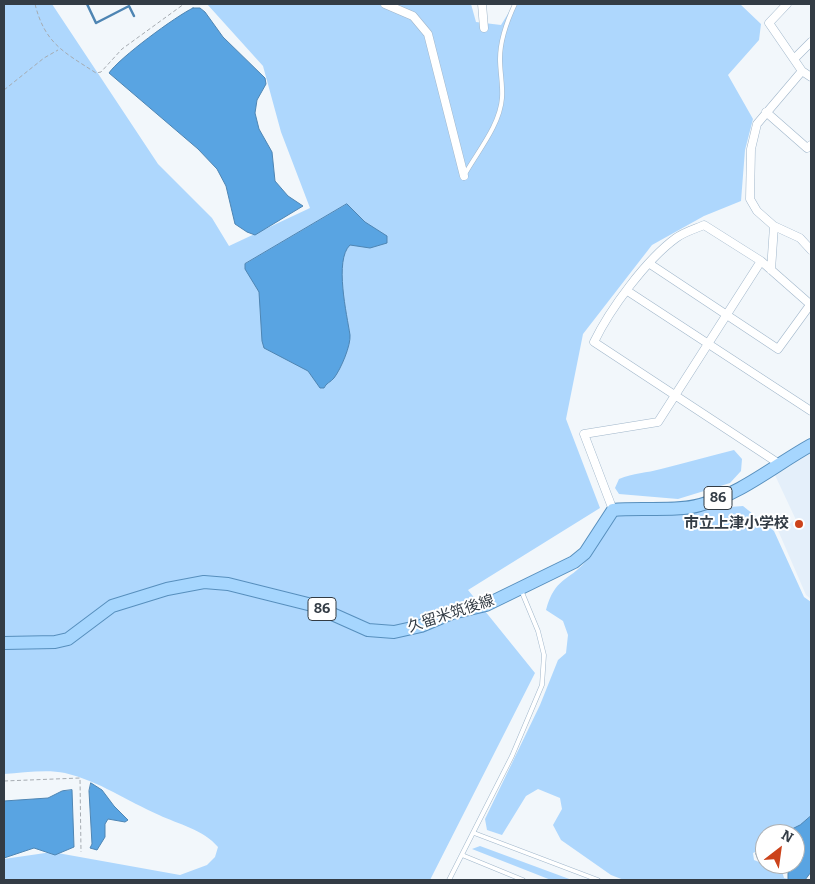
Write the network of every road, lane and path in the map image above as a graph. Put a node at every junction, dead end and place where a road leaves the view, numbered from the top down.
1 (35, 4) edge
2 (184, 4) edge
3 (385, 4) edge
4 (482, 4) edge
5 (515, 4) edge
6 (787, 4) edge
7 (484, 28) dead end
8 (811, 42) edge
9 (58, 50) junction
10 (794, 59) junction
11 (802, 71) junction
12 (811, 77) edge
13 (4, 90) edge
14 (766, 112) junction
15 (811, 145) edge
16 (464, 176) joint
17 (774, 226) junction
18 (811, 250) edge
19 (761, 261) junction
20 (650, 264) junction
21 (771, 270) junction
22 (629, 292) dead end
23 (811, 305) edge
24 (726, 315) junction
25 (707, 344) junction
26 (674, 396) junction
27 (811, 411) edge
28 (811, 445) edge
29 (778, 463) junction
30 (612, 510) junction
31 (520, 588) junction
32 (4, 643) edge
33 (4, 781) edge
34 (474, 833) junction
35 (81, 852) dead end
36 (462, 855) junction
37 (449, 880) edge
38 (523, 880) edge
39 (598, 880) edge

1 - 9 path
2 - 9 path
3 - 16 street
4 - 7 street
5 - 16 lane
6 - 10 street
8 - 10 street
9 - 13 path
10 - 11 street
11 - 12 street
11 - 14 street
14 - 15 street
14 - 17 street
17 - 18 street
17 - 21 street
19 - 20 street
19 - 21 street
19 - 24 street
20 - 24 street
20 - 26 street
21 - 23 street
22 - 25 street
23 - 24 street
24 - 25 street
25 - 26 street
25 - 27 street
26 - 29 street
26 - 30 street
28 - 29 main road, 86
29 - 30 main road, 86
30 - 31 main road, 久留米筑後線 / 86
31 - 32 main road, 久留米筑後線 / 86
31 - 34 lane
33 - 35 path
34 - 36 lane
34 - 39 lane
36 - 37 lane
36 - 38 lane

